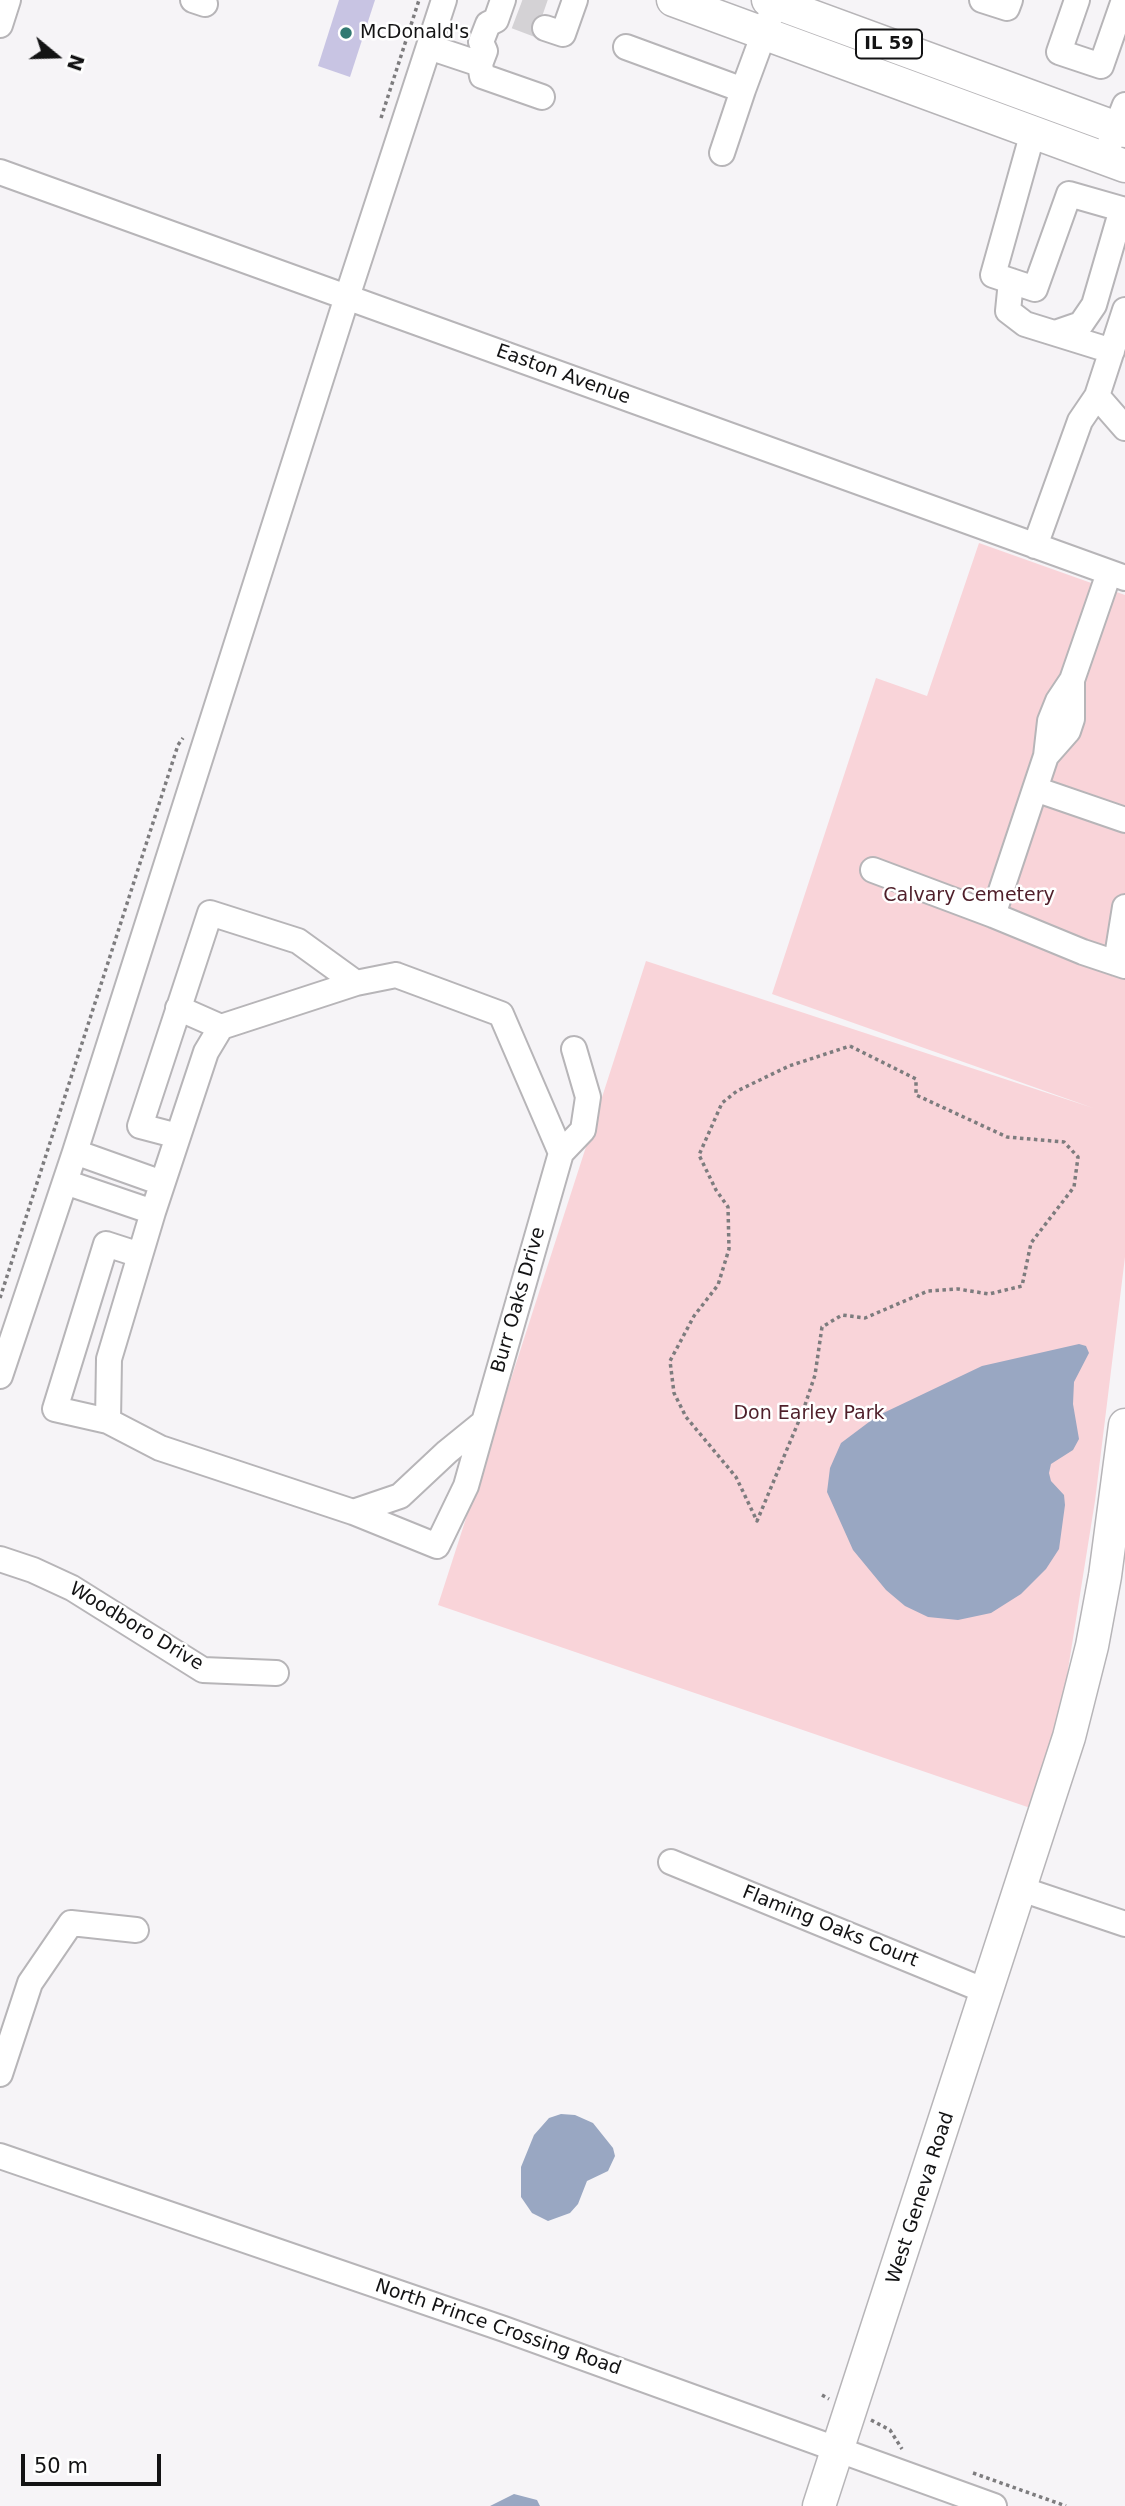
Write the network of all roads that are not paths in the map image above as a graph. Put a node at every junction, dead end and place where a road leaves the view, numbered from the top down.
1 (8, 0) edge
2 (444, 0) edge
3 (673, 0) edge
4 (982, 0) edge
5 (1010, 0) edge
6 (1077, 0) edge
7 (1124, 0) edge
8 (773, 1) edge
9 (509, 8) edge
10 (0, 25) edge
11 (764, 34) junction
12 (429, 47) junction
13 (626, 47) dead end
14 (482, 57) junction
15 (743, 90) junction
16 (542, 97) dead end
17 (1122, 121) edge
18 (1034, 132) junction
19 (722, 153) dead end
20 (1115, 162) edge
21 (0, 173) edge
22 (1124, 210) edge
23 (1011, 281) junction
24 (347, 297) junction
25 (1125, 310) edge
26 (1055, 333) junction
27 (1112, 351) junction
28 (1097, 396) junction
29 (1125, 428) edge
30 (1035, 546) junction
31 (1117, 575) edge
32 (1035, 789) junction
33 (1125, 820) edge
34 (873, 870) dead end
35 (1125, 907) edge
36 (993, 915) junction
37 (1121, 965) edge
38 (356, 983) junction
39 (178, 1008) junction
40 (221, 1027) junction
41 (574, 1049) dead end
42 (178, 1136) junction
43 (75, 1152) junction
44 (561, 1153) junction
45 (65, 1182) junction
46 (162, 1183) junction
47 (153, 1212) junction
48 (140, 1255) junction
49 (0, 1376) edge
50 (108, 1421) junction
51 (484, 1422) junction
52 (1125, 1425) edge
53 (353, 1512) junction
54 (0, 1559) edge
55 (276, 1673) dead end
56 (671, 1862) dead end
57 (1021, 1889) junction
58 (1125, 1924) edge
59 (136, 1930) dead end
60 (988, 1992) junction
61 (0, 2074) edge
62 (0, 2156) edge
63 (838, 2450) junction
64 (819, 2506) edge
65 (994, 2506) edge

1 - 10 street
2 - 12 street
3 - 11 main road, IL 59
4 - 5 street
6 - 7 street
8 - 11 street
8 - 17 main road, IL 59
9 - 14 street
11 - 15 street
11 - 18 main road, IL 59
12 - 14 street
12 - 24 street
13 - 15 street
14 - 16 street
15 - 19 street
17 - 20 street
18 - 20 main road, IL 59
18 - 23 street
21 - 24 street, Easton Avenue
22 - 23 street
22 - 26 street
23 - 26 street
24 - 30 street, Easton Avenue
24 - 43 street
25 - 27 street
26 - 27 street
27 - 28 street
28 - 29 street
28 - 30 street
30 - 31 street, Easton Avenue
31 - 32 street
32 - 33 street
32 - 36 street
34 - 36 street
35 - 37 street
36 - 37 street
38 - 39 street
38 - 40 street
38 - 44 street
39 - 40 street
39 - 42 street
40 - 42 street
41 - 44 street
42 - 46 street
43 - 45 street
43 - 46 street
44 - 51 street, Burr Oaks Drive
45 - 47 street
45 - 49 street
46 - 47 street
47 - 48 street
48 - 50 street
48 - 50 street
50 - 53 street
51 - 53 street
51 - 53 street, Burr Oaks Drive
52 - 57 main road, West Geneva Road
54 - 55 street, Woodboro Drive
56 - 60 street, Flaming Oaks Court
57 - 58 street
57 - 60 main road, West Geneva Road
59 - 61 street
60 - 63 main road, West Geneva Road
62 - 63 street, North Prince Crossing Road
63 - 64 main road, West Geneva Road
63 - 65 street, North Prince Crossing Road

